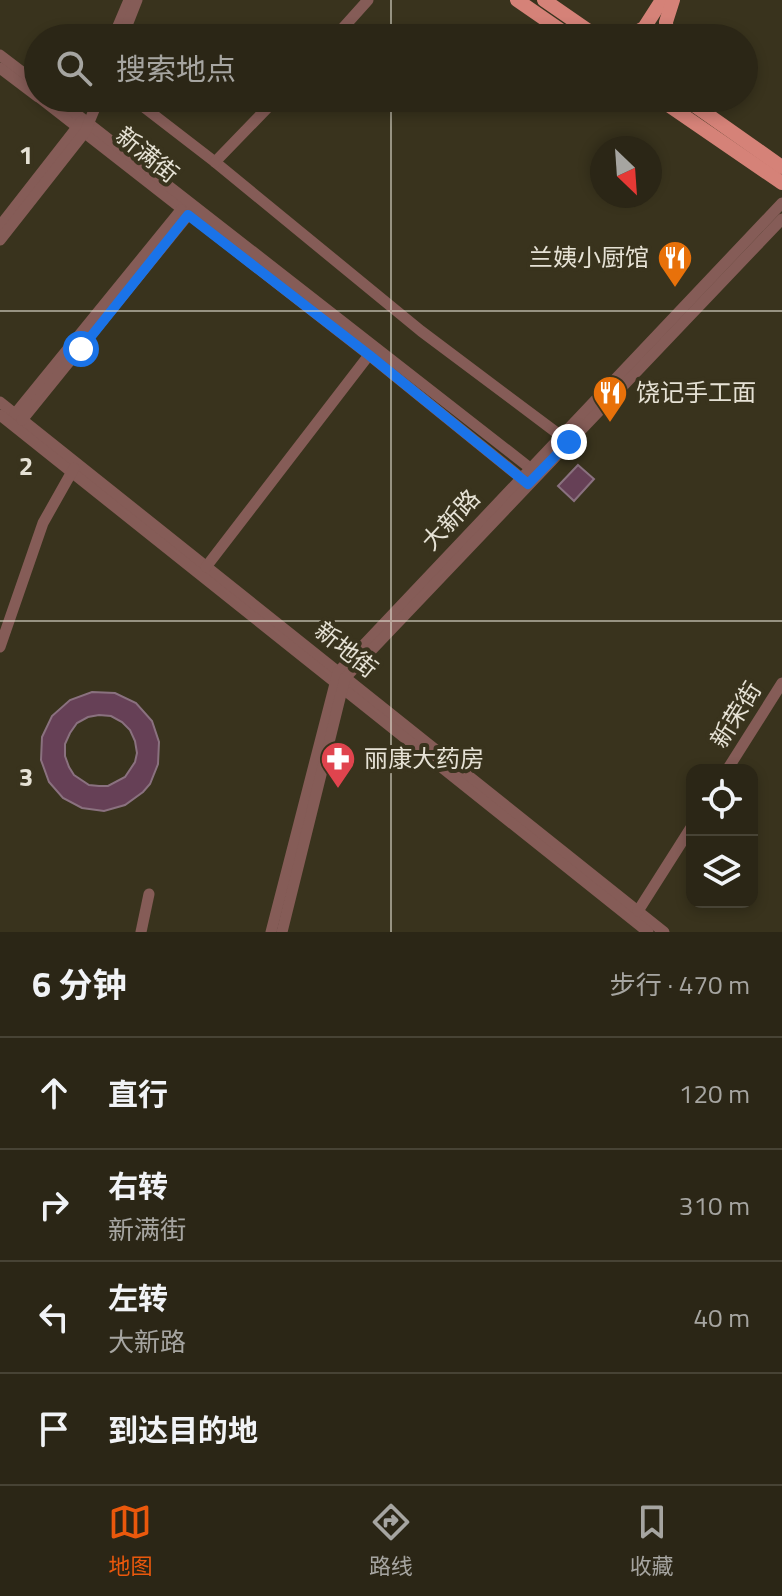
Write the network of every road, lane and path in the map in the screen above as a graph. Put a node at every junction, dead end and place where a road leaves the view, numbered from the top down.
1 (129, 0) edge
2 (137, 0) edge
3 (368, 0) edge
4 (517, 0) edge
5 (544, 0) edge
6 (665, 6) edge
7 (119, 24) edge
8 (128, 24) edge
9 (347, 24) edge
10 (552, 24) edge
11 (579, 24) edge
12 (648, 24) edge
13 (0, 55) edge
14 (0, 68) edge
15 (24, 73) edge
16 (24, 86) edge
17 (63, 112) edge
18 (71, 112) edge
19 (87, 112) edge
20 (91, 112) edge
21 (150, 112) edge
22 (263, 112) edge
23 (678, 112) edge
24 (704, 112) edge
25 (84, 125) junction
26 (215, 162) junction
27 (782, 167) edge
28 (782, 183) edge
29 (782, 203) edge
30 (184, 212) junction
31 (782, 219) edge
32 (0, 226) edge
33 (0, 240) edge
34 (369, 355) junction
35 (0, 402) edge
36 (0, 415) edge
37 (19, 417) junction
38 (569, 442) junction
39 (77, 464) junction
40 (530, 468) junction
41 (528, 484) junction
42 (206, 567) junction
43 (0, 647) edge
44 (341, 675) junction
45 (782, 683) edge
46 (731, 764) edge
47 (686, 835) edge
48 (149, 894) dead end
49 (638, 911) junction
50 (141, 932) edge
51 (271, 932) edge
52 (282, 932) edge
53 (648, 932) edge
54 (664, 932) edge

1 - 7 street
2 - 8 street
3 - 9 street
4 - 10 main road
5 - 11 main road
6 - 12 main road
13 - 15 street
14 - 16 street, 新满街
17 - 25 street, 新满街
18 - 25 street, 新满街
19 - 25 street
20 - 25 street
21 - 26 street
22 - 26 street
23 - 28 main road
24 - 27 main road
25 - 30 street, 新满街
25 - 32 street
25 - 33 street
25 - 40 street, 新满街
26 - 38 street
29 - 40 street, 大新路
30 - 34 street, 新满街
30 - 37 street
31 - 38 street, 大新路
34 - 41 street, 新满街
34 - 42 street
35 - 37 street, 新地街
36 - 53 street, 新地街
37 - 39 street, 新地街
38 - 41 street, 大新路
39 - 42 street, 新地街
39 - 43 street
40 - 44 street, 大新路
41 - 44 street, 大新路
42 - 44 street, 新地街
44 - 49 street, 新地街
44 - 51 street, 大新路
44 - 52 street, 大新路
45 - 46 street, 新荣街
47 - 49 street
48 - 50 street
49 - 54 street, 新地街

